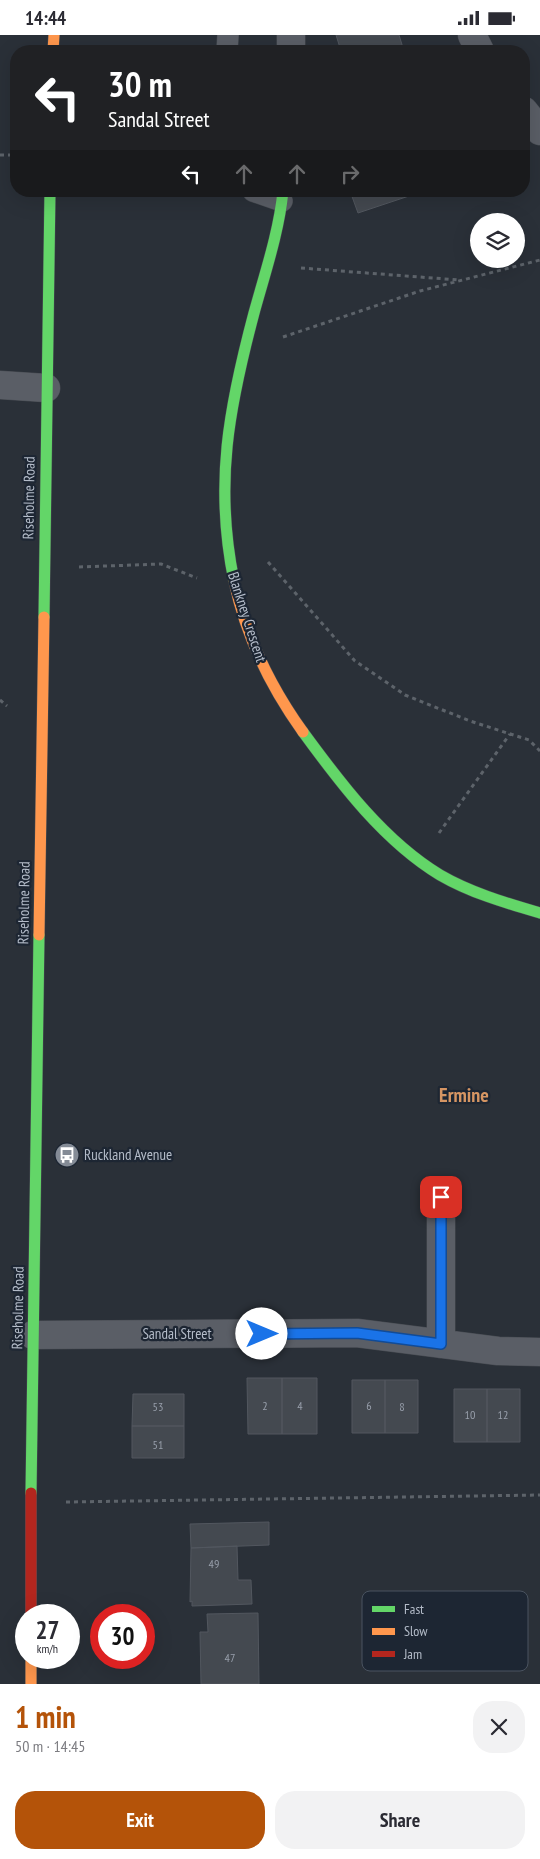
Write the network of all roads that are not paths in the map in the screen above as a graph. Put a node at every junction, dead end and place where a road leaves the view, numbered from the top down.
1 (530, 118) edge
2 (540, 131) edge
3 (50, 197) edge
4 (283, 197) edge
5 (0, 385) edge
6 (46, 388) junction
7 (540, 913) edge
8 (441, 1197) dead end
9 (33, 1335) junction
10 (441, 1344) junction
11 (540, 1352) edge
12 (31, 1604) edge
13 (31, 1669) edge
14 (31, 1684) edge

1 - 2 street
3 - 6 main road, Riseholme Road
4 - 7 main road, Blankney Crescent
5 - 6 street
6 - 9 main road, Riseholme Road
8 - 10 street
9 - 10 street, Sandal Street
9 - 12 main road, Riseholme Road
10 - 11 street, Sandal Street
13 - 14 main road

